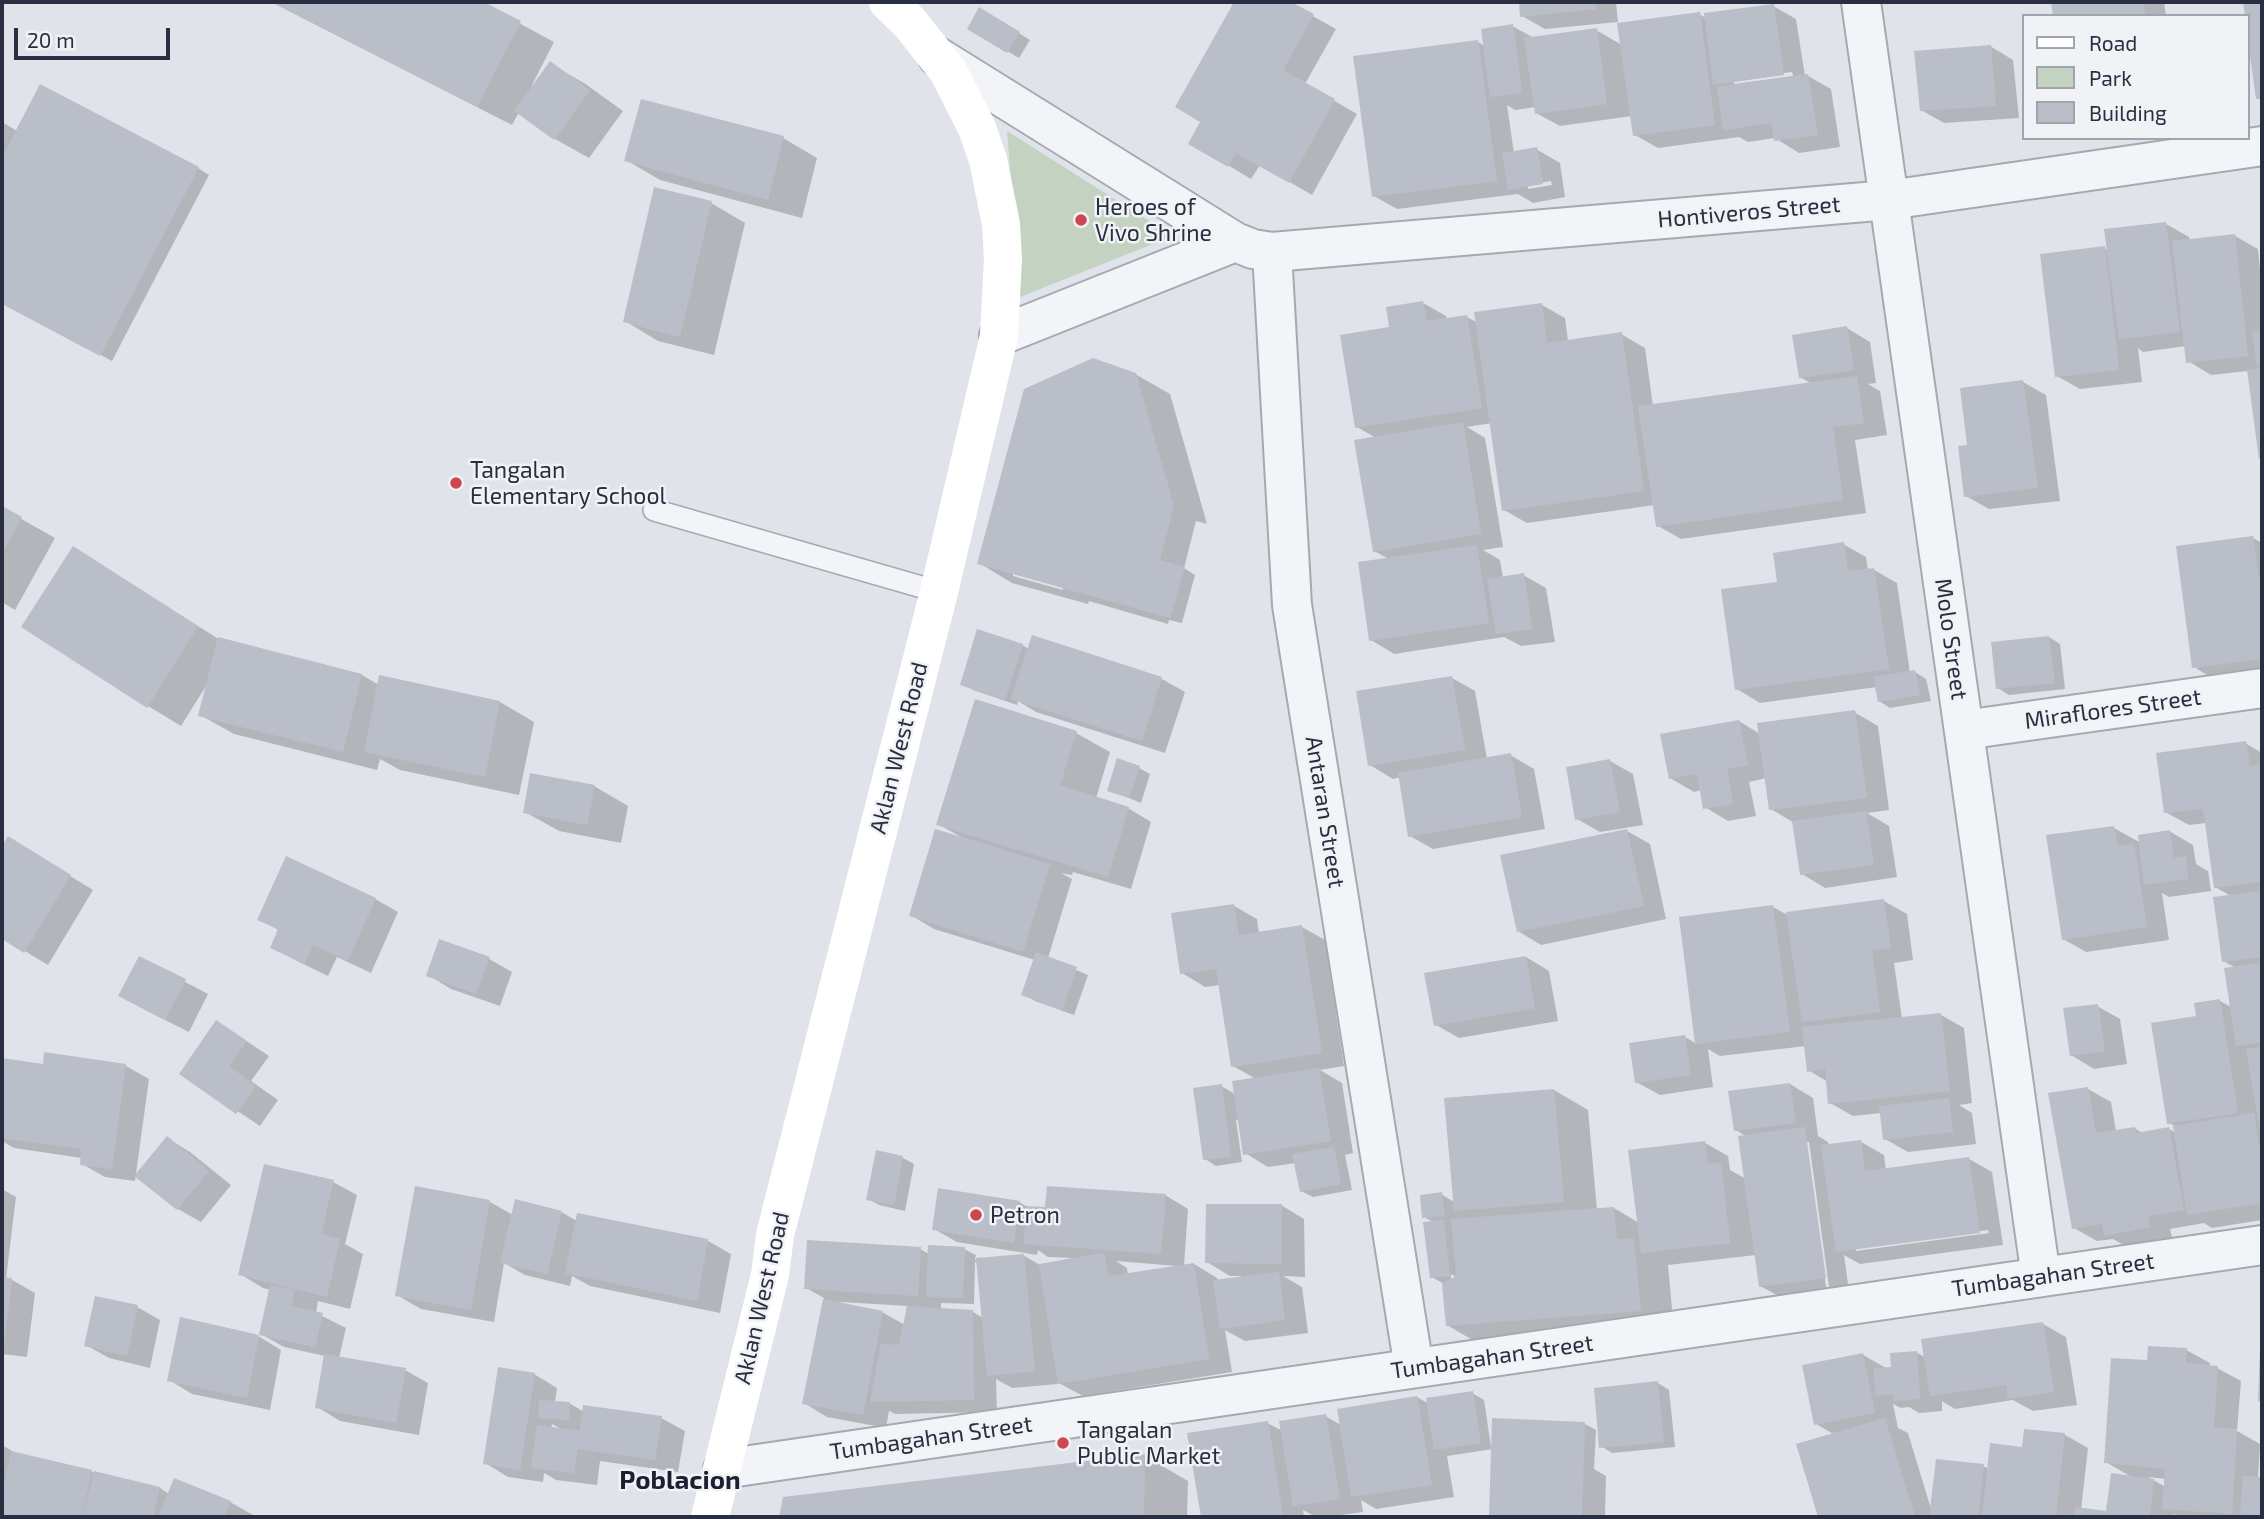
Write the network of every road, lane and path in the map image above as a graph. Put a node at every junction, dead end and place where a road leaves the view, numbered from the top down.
1 (888, 2) edge
2 (1861, 2) edge
3 (938, 57) junction
4 (2262, 146) edge
5 (1889, 200) junction
6 (1236, 242) junction
7 (1272, 252) junction
8 (999, 336) junction
9 (654, 510) dead end
10 (939, 592) junction
11 (2262, 688) edge
12 (1964, 730) junction
13 (2262, 1245) edge
14 (2041, 1277) junction
15 (1414, 1368) junction
16 (723, 1469) junction
17 (710, 1517) edge

1 - 3 main road, Aklan West Road
2 - 5 street, Molo Street
3 - 6 street, Hontiveros Street
3 - 8 main road, Aklan West Road
4 - 5 street, Hontiveros Street
5 - 7 street, Hontiveros Street
5 - 12 street, Molo Street
6 - 7 street, Hontiveros Street
6 - 8 street
7 - 15 street, Antaran Street
8 - 10 main road, Aklan West Road
9 - 10 lane
10 - 16 main road, Aklan West Road
11 - 12 street, Miraflores Street
12 - 14 street, Molo Street
13 - 14 street, Tumbagahan Street
14 - 15 street, Tumbagahan Street
15 - 16 street, Tumbagahan Street
16 - 17 main road, Aklan West Road

